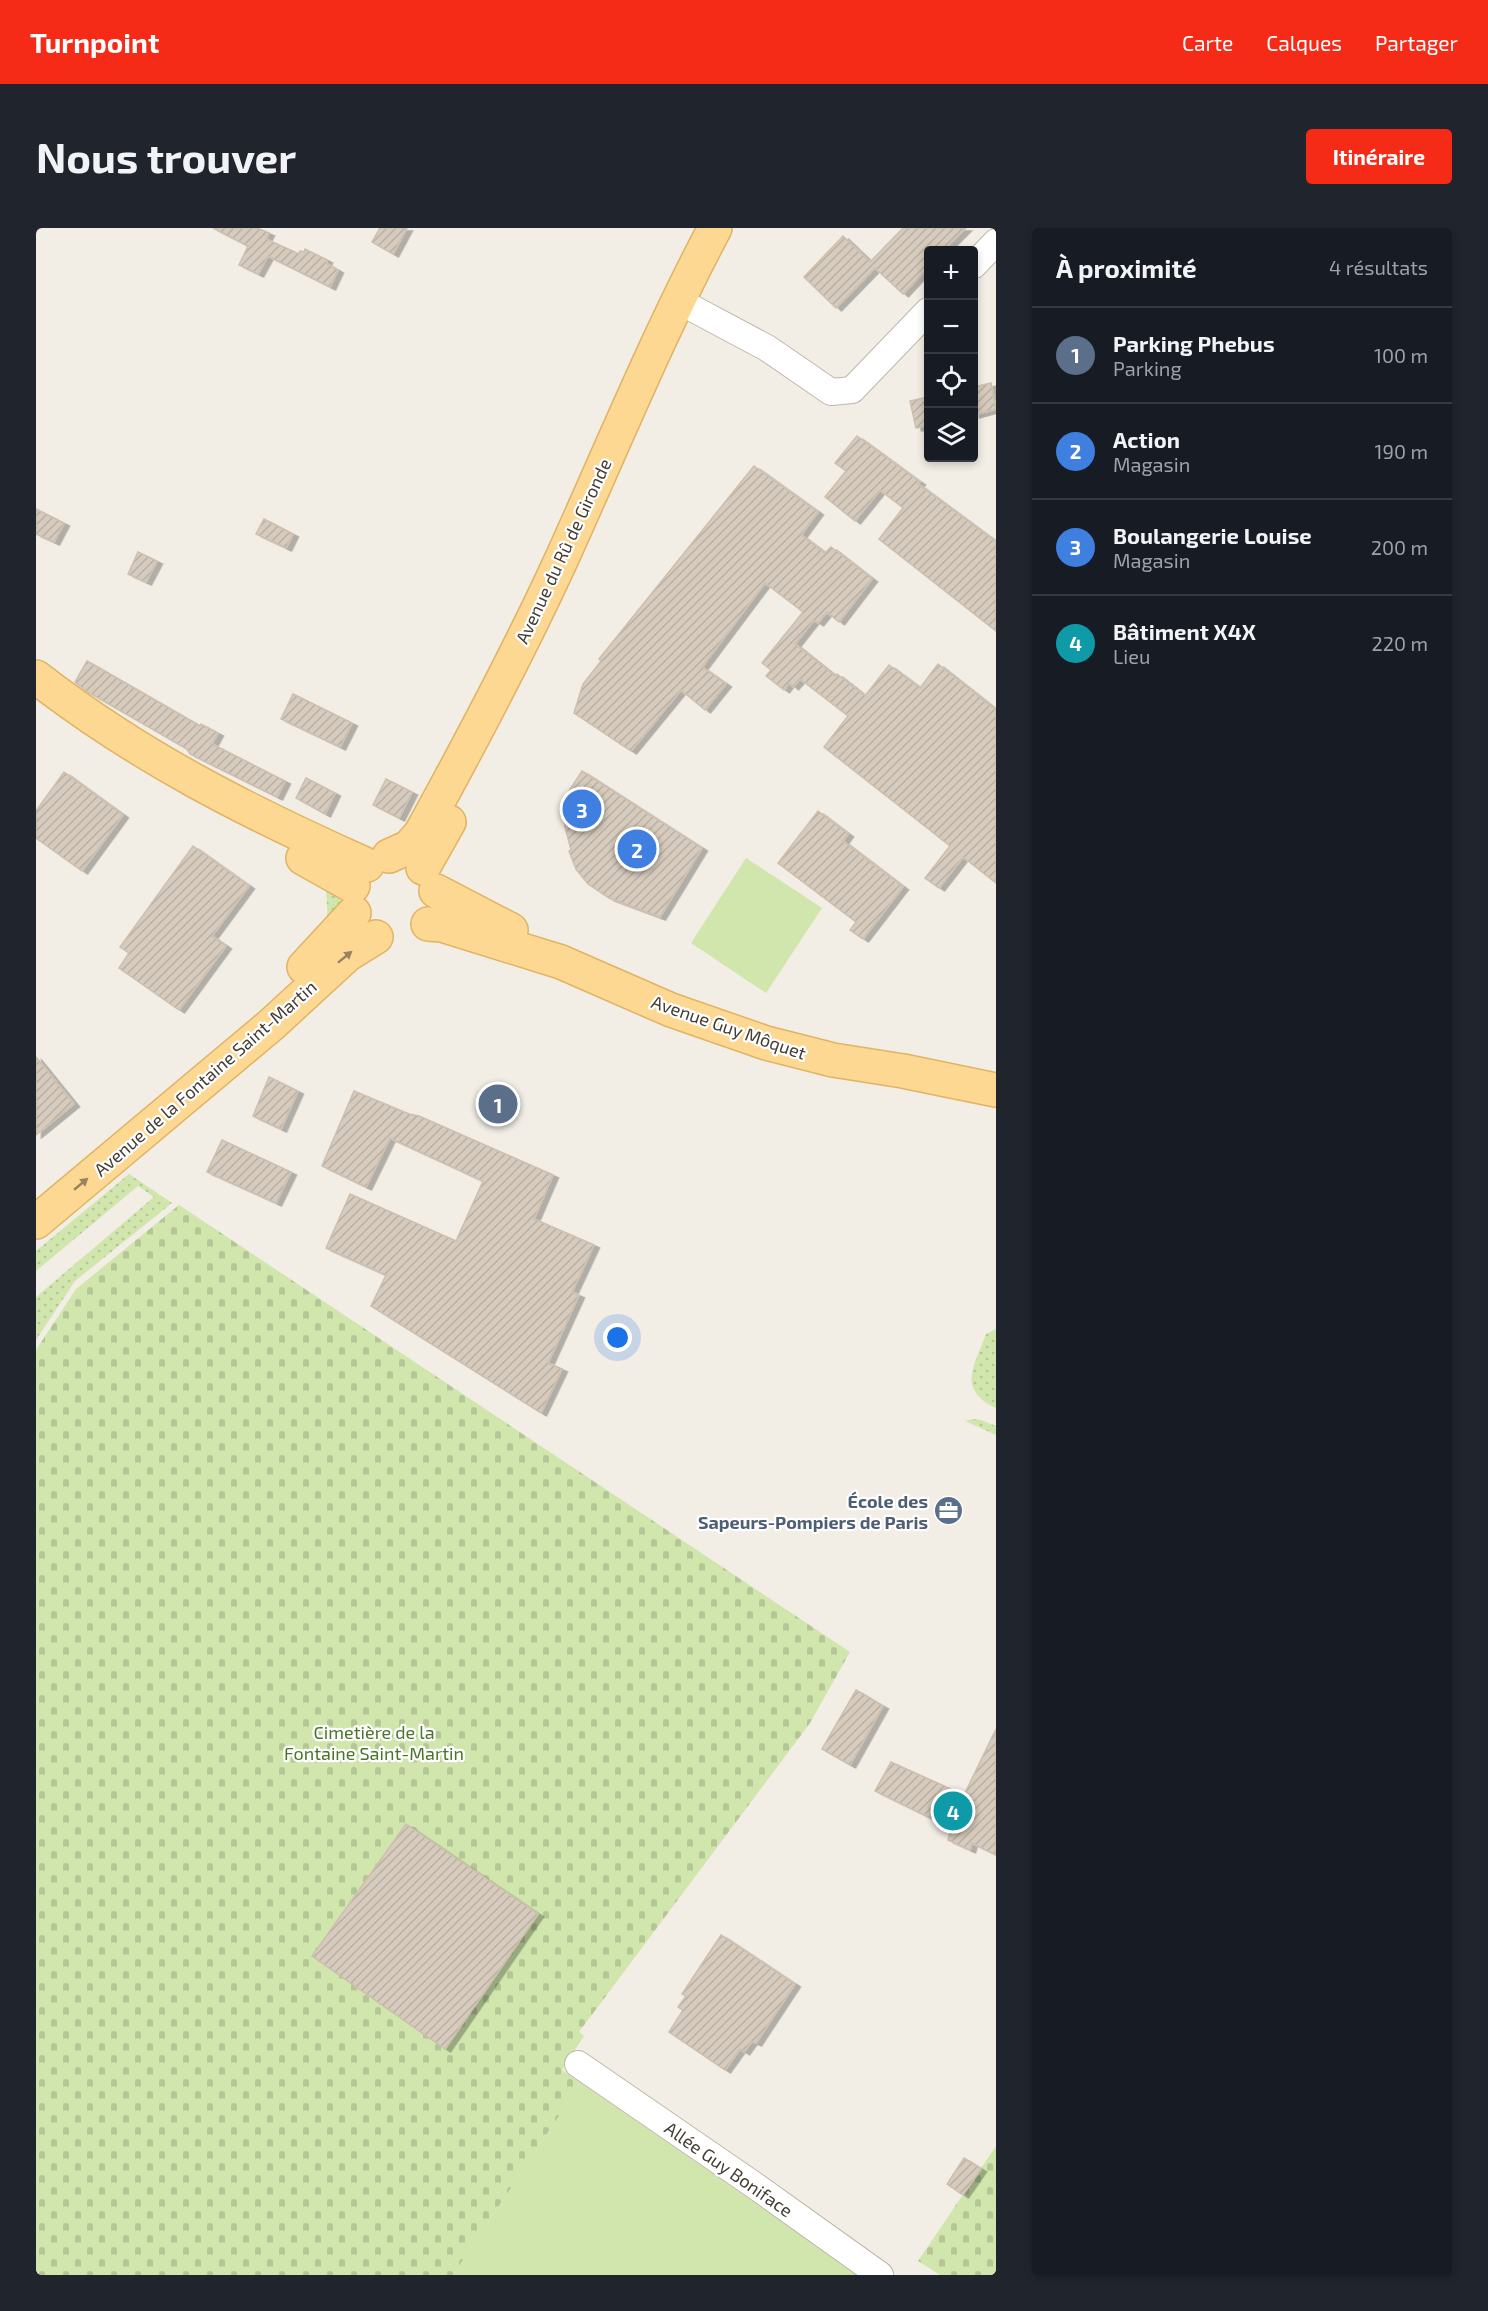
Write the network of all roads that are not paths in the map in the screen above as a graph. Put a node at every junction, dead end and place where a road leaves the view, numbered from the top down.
1 (715, 228) edge
2 (728, 228) edge
3 (996, 242) edge
4 (978, 261) edge
5 (690, 306) junction
6 (924, 315) edge
7 (36, 677) edge
8 (36, 700) edge
9 (430, 879) junction
10 (368, 891) junction
11 (428, 924) junction
12 (561, 962) junction
13 (903, 1071) junction
14 (996, 1074) edge
15 (996, 1090) edge
16 (36, 1192) edge
17 (36, 1222) edge
18 (578, 2064) dead end
19 (880, 2275) edge

1 - 10 main road, Avenue du Rû de Gironde
2 - 5 main road, Avenue du Rû de Gironde
3 - 4 street
5 - 6 street
5 - 9 main road, Avenue du Rû de Gironde
7 - 10 main road
8 - 10 main road
9 - 10 main road
9 - 11 main road
9 - 12 main road, Avenue Guy Môquet
10 - 11 main road
10 - 16 main road, Avenue de la Fontaine Saint-Martin
17 -> 10 main road, Avenue de la Fontaine Saint-Martin
11 - 12 main road, Avenue Guy Môquet
12 - 13 main road, Avenue Guy Môquet
13 - 14 main road, Avenue Guy Môquet
13 - 15 main road, Avenue Guy Môquet
18 - 19 street, Allée Guy Boniface

